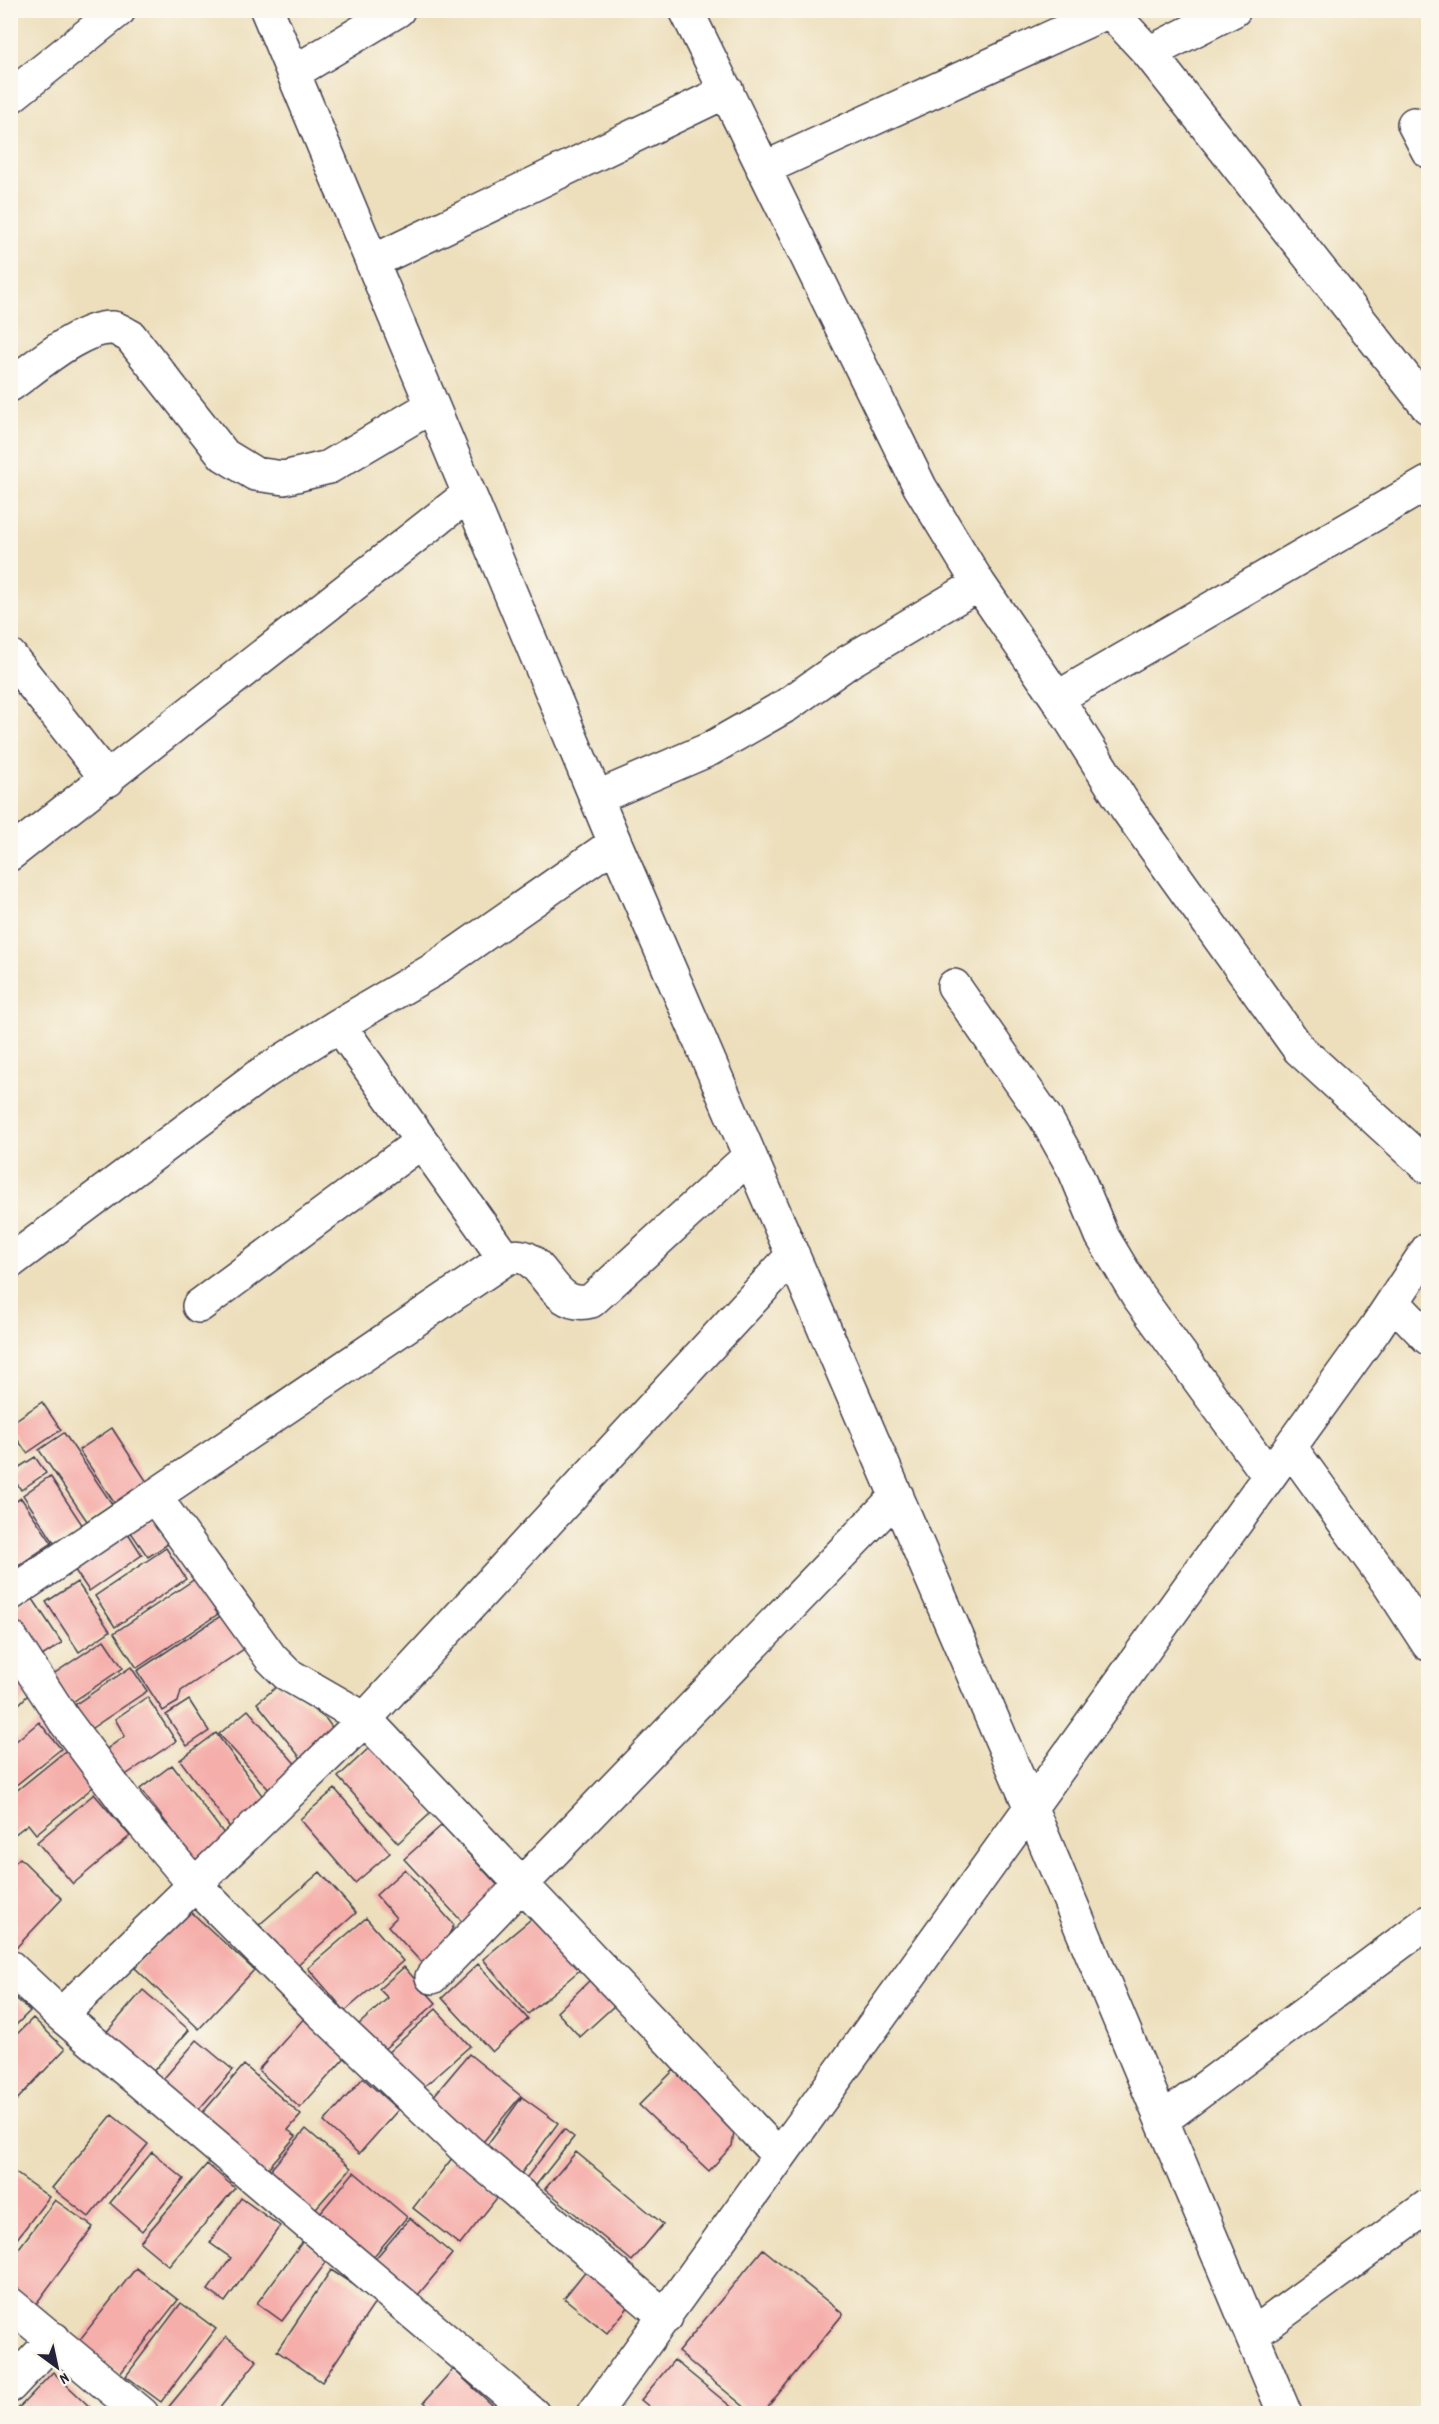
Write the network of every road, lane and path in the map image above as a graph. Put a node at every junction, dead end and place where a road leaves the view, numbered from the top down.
1 (119, 10) edge
2 (267, 10) edge
3 (398, 10) edge
4 (686, 10) edge
5 (1234, 10) edge
6 (1109, 11) edge
7 (1149, 53) junction
8 (293, 73) junction
9 (727, 91) junction
10 (10, 97) edge
11 (763, 169) junction
12 (372, 262) junction
13 (10, 385) edge
14 (432, 406) junction
15 (1428, 407) edge
16 (1428, 483) edge
17 (469, 494) junction
18 (980, 584) junction
19 (10, 656) edge
20 (1057, 698) junction
21 (108, 780) junction
22 (596, 798) junction
23 (615, 843) junction
24 (10, 854) edge
25 (954, 986) dead end
26 (339, 1025) junction
27 (422, 1142) junction
28 (750, 1156) junction
29 (1428, 1167) edge
30 (1428, 1249) edge
31 (793, 1255) junction
32 (505, 1259) junction
33 (10, 1262) edge
34 (1394, 1303) junction
35 (200, 1306) dead end
36 (1428, 1338) edge
37 (1290, 1447) junction
38 (1269, 1476) junction
39 (897, 1496) junction
40 (155, 1497) junction
41 (10, 1594) edge
42 (10, 1637) edge
43 (1428, 1644) edge
44 (365, 1719) junction
45 (1030, 1806) junction
46 (523, 1883) junction
47 (194, 1884) junction
48 (1428, 1922) edge
49 (10, 1967) edge
50 (432, 1977) dead end
51 (62, 2015) junction
52 (1162, 2120) junction
53 (779, 2156) junction
54 (1428, 2206) edge
55 (10, 2304) edge
56 (666, 2317) junction
57 (1252, 2335) junction
58 (54, 2339) junction
59 (10, 2386) edge
60 (1275, 2409) edge
61 (142, 2414) edge
62 (533, 2414) edge
63 (594, 2414) edge

1 - 10 street
2 - 8 street
3 - 8 street
4 - 9 street
5 - 7 street
6 - 7 street
6 - 11 street
7 - 15 street
8 - 12 street
9 - 11 street
9 - 12 street
11 - 18 street
12 - 14 street
13 - 14 street
14 - 17 street
16 - 20 street
17 - 21 street
17 - 22 street
18 - 20 street
18 - 22 street
19 - 21 street
20 - 29 street
21 - 24 street
22 - 23 street
23 - 26 street
23 - 28 street
25 - 38 street
26 - 27 street
26 - 33 street
27 - 32 street
27 - 35 street
28 - 31 street
28 - 32 street
30 - 34 street
31 - 39 street
31 - 44 street
32 - 40 street
34 - 36 street
34 - 37 street
37 - 38 street
37 - 43 street
38 - 45 street
39 - 45 street
39 - 46 street
40 - 41 street
40 - 44 street
42 - 47 street
44 - 46 street
44 - 47 street
45 - 52 street
45 - 53 street
46 - 50 street
46 - 53 street
47 - 51 street
47 - 56 street
48 - 52 street
49 - 51 street
51 - 62 street
52 - 57 street
53 - 56 street
54 - 57 street
55 - 58 street
56 - 63 street
57 - 60 street
58 - 59 street
58 - 61 street

